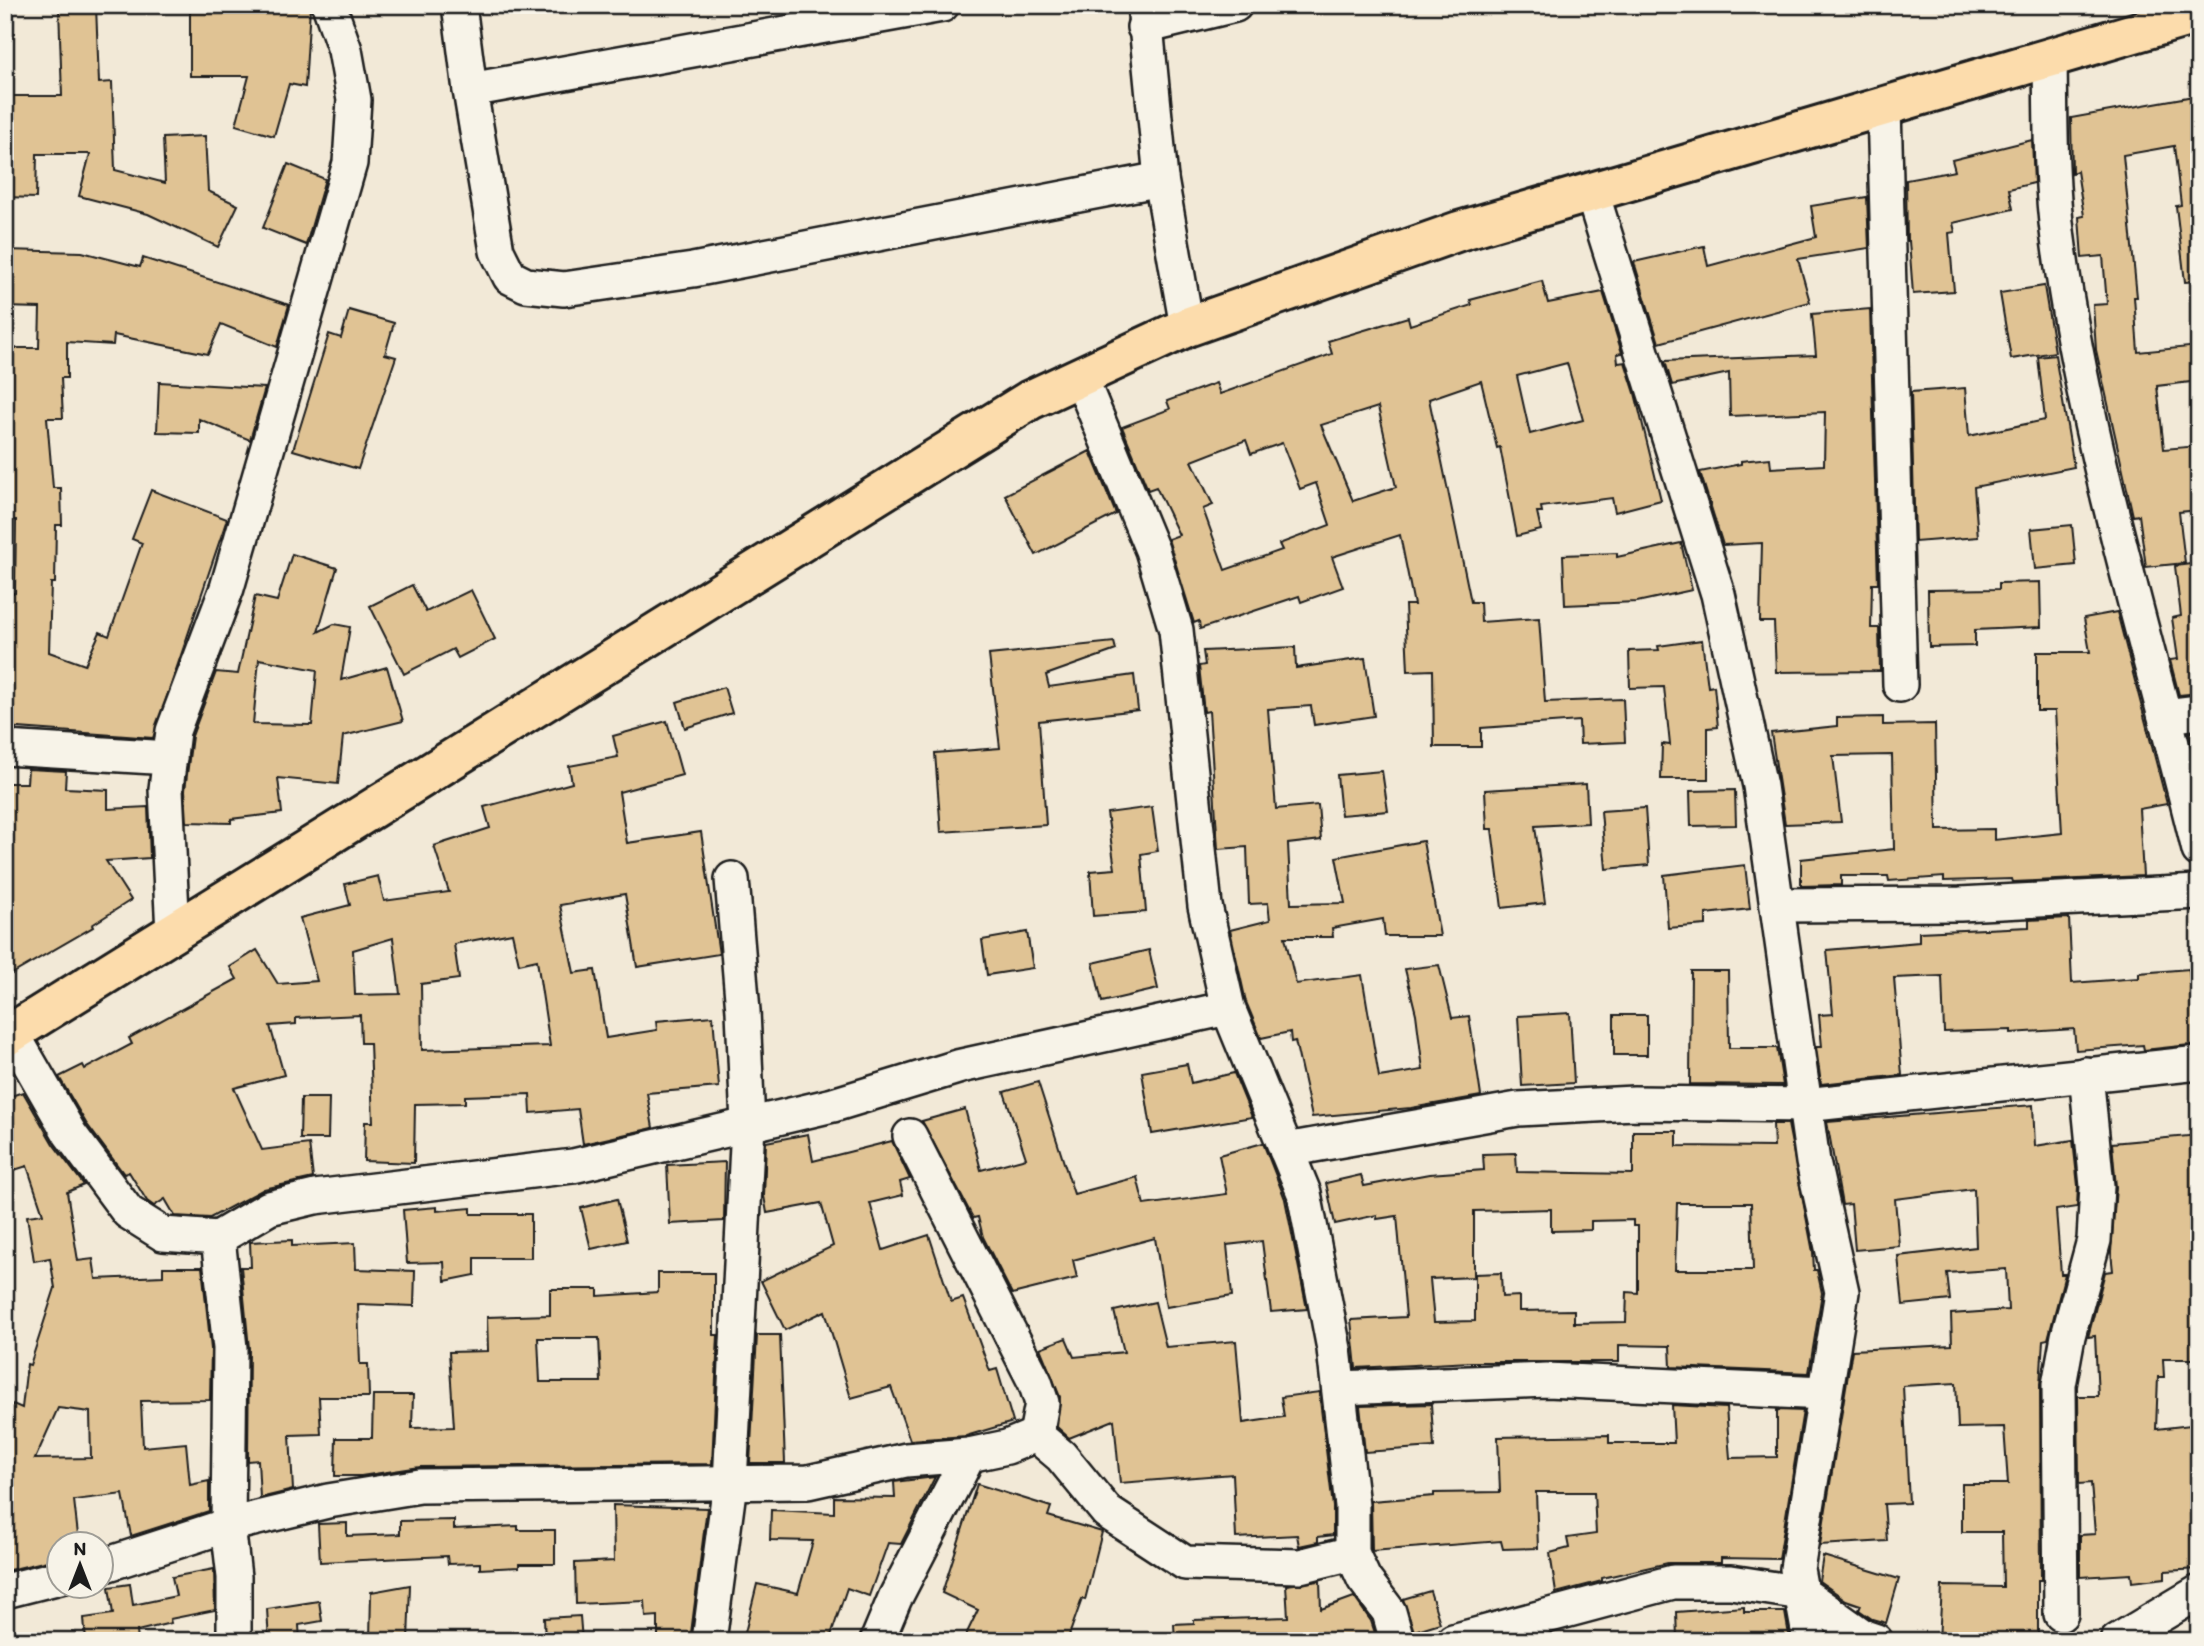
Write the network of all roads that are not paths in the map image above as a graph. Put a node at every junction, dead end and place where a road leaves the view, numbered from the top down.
1 (329, 5) edge
2 (459, 5) edge
3 (942, 5) edge
4 (1236, 5) edge
5 (2199, 14) edge
6 (1144, 16) edge
7 (2050, 59) junction
8 (470, 90) junction
9 (1884, 108) junction
10 (1161, 179) junction
11 (1592, 193) junction
12 (1186, 327) junction
13 (1080, 376) junction
14 (1900, 685) dead end
15 (2199, 712) edge
16 (2165, 716) junction
17 (5, 748) edge
18 (170, 758) junction
19 (2199, 850) edge
20 (732, 878) dead end
21 (2199, 892) edge
22 (1777, 905) junction
23 (173, 933) junction
24 (1228, 1008) junction
25 (9, 1035) edge
26 (2199, 1063) edge
27 (2086, 1074) junction
28 (1805, 1105) junction
29 (748, 1125) junction
30 (910, 1136) dead end
31 (1286, 1150) junction
32 (218, 1238) junction
33 (1339, 1388) junction
34 (1825, 1393) junction
35 (1036, 1435) junction
36 (969, 1455) junction
37 (730, 1483) junction
38 (228, 1525) junction
39 (1352, 1553) junction
40 (116, 1561) edge
41 (46, 1581) edge
42 (5, 1591) edge
43 (2199, 1592) edge
44 (1802, 1593) junction
45 (2062, 1614) dead end
46 (234, 1641) edge
47 (709, 1641) edge
48 (877, 1641) edge
49 (1394, 1641) edge
50 (1454, 1641) edge
51 (1811, 1641) edge
52 (1876, 1641) edge
53 (2117, 1641) edge

1 - 18 street
2 - 8 street
3 - 8 street
4 - 6 street
5 - 7 highway
6 - 10 street
7 - 9 highway
7 - 16 street
8 - 10 street
9 - 11 highway
9 - 14 street
10 - 12 street
11 - 12 highway
11 - 22 street
12 - 13 highway
13 - 23 highway
13 - 24 street
15 - 16 street
16 - 19 street
17 - 18 street
18 - 23 street
20 - 29 street
21 - 22 street
22 - 28 street
23 - 25 highway
24 - 29 street
24 - 31 street
25 - 32 street
26 - 27 street
27 - 28 street
27 - 45 street
28 - 31 street
28 - 34 street
29 - 32 street
29 - 37 street
30 - 35 street
31 - 33 street
32 - 38 street
33 - 34 street
33 - 39 street
34 - 44 street
35 - 36 street
35 - 39 street
36 - 37 street
36 - 48 street
37 - 38 street
37 - 47 street
38 - 40 street
38 - 46 street
39 - 49 street
41 - 42 street
43 - 53 street
44 - 50 street
44 - 51 street
44 - 52 street

